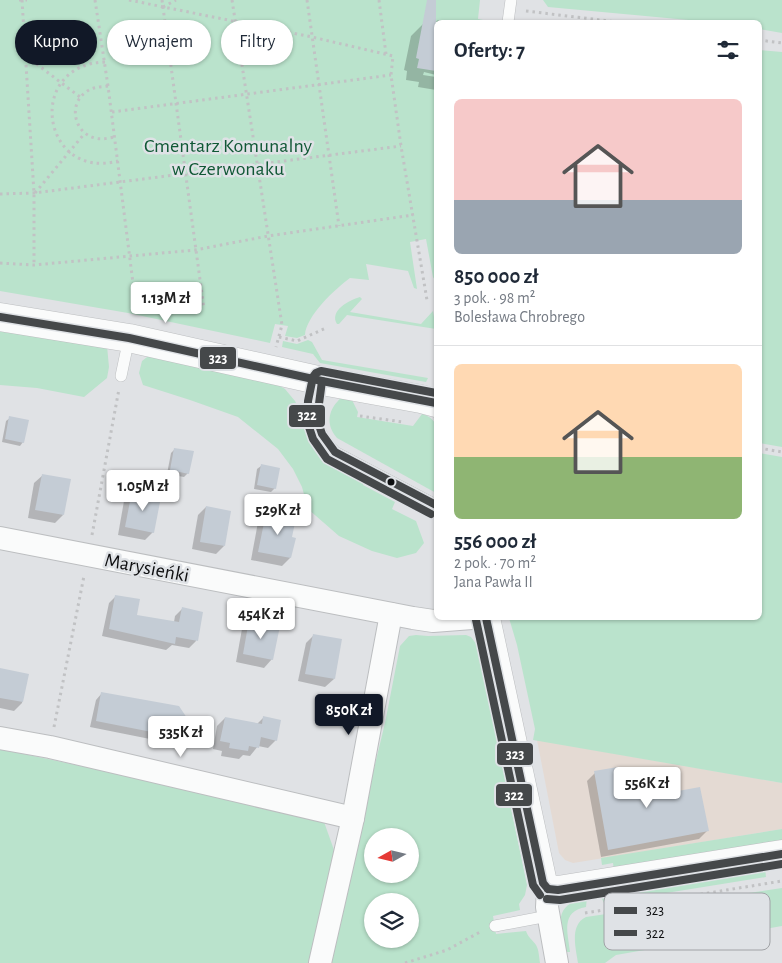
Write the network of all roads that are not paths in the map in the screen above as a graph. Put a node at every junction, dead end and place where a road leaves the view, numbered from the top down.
1 (511, 5) edge
2 (508, 20) edge
3 (0, 317) edge
4 (129, 338) junction
5 (121, 376) dead end
6 (322, 381) junction
7 (434, 402) edge
8 (434, 504) edge
9 (0, 538) edge
10 (391, 614) junction
11 (446, 620) edge
12 (486, 620) edge
13 (0, 738) edge
14 (353, 818) junction
15 (782, 854) edge
16 (548, 889) junction
17 (548, 916) junction
18 (494, 926) road end
19 (320, 963) edge
20 (556, 963) edge

1 - 2 lane
3 - 4 street
4 - 5 lane
4 - 6 street
6 - 7 street
6 - 8 lane
9 - 10 street, Marysieńki
10 - 11 street, Marysieńki
10 - 14 street
12 - 16 street
13 - 14 street
14 - 19 street
15 - 16 street
16 - 17 street
17 - 18 lane
17 - 20 street

